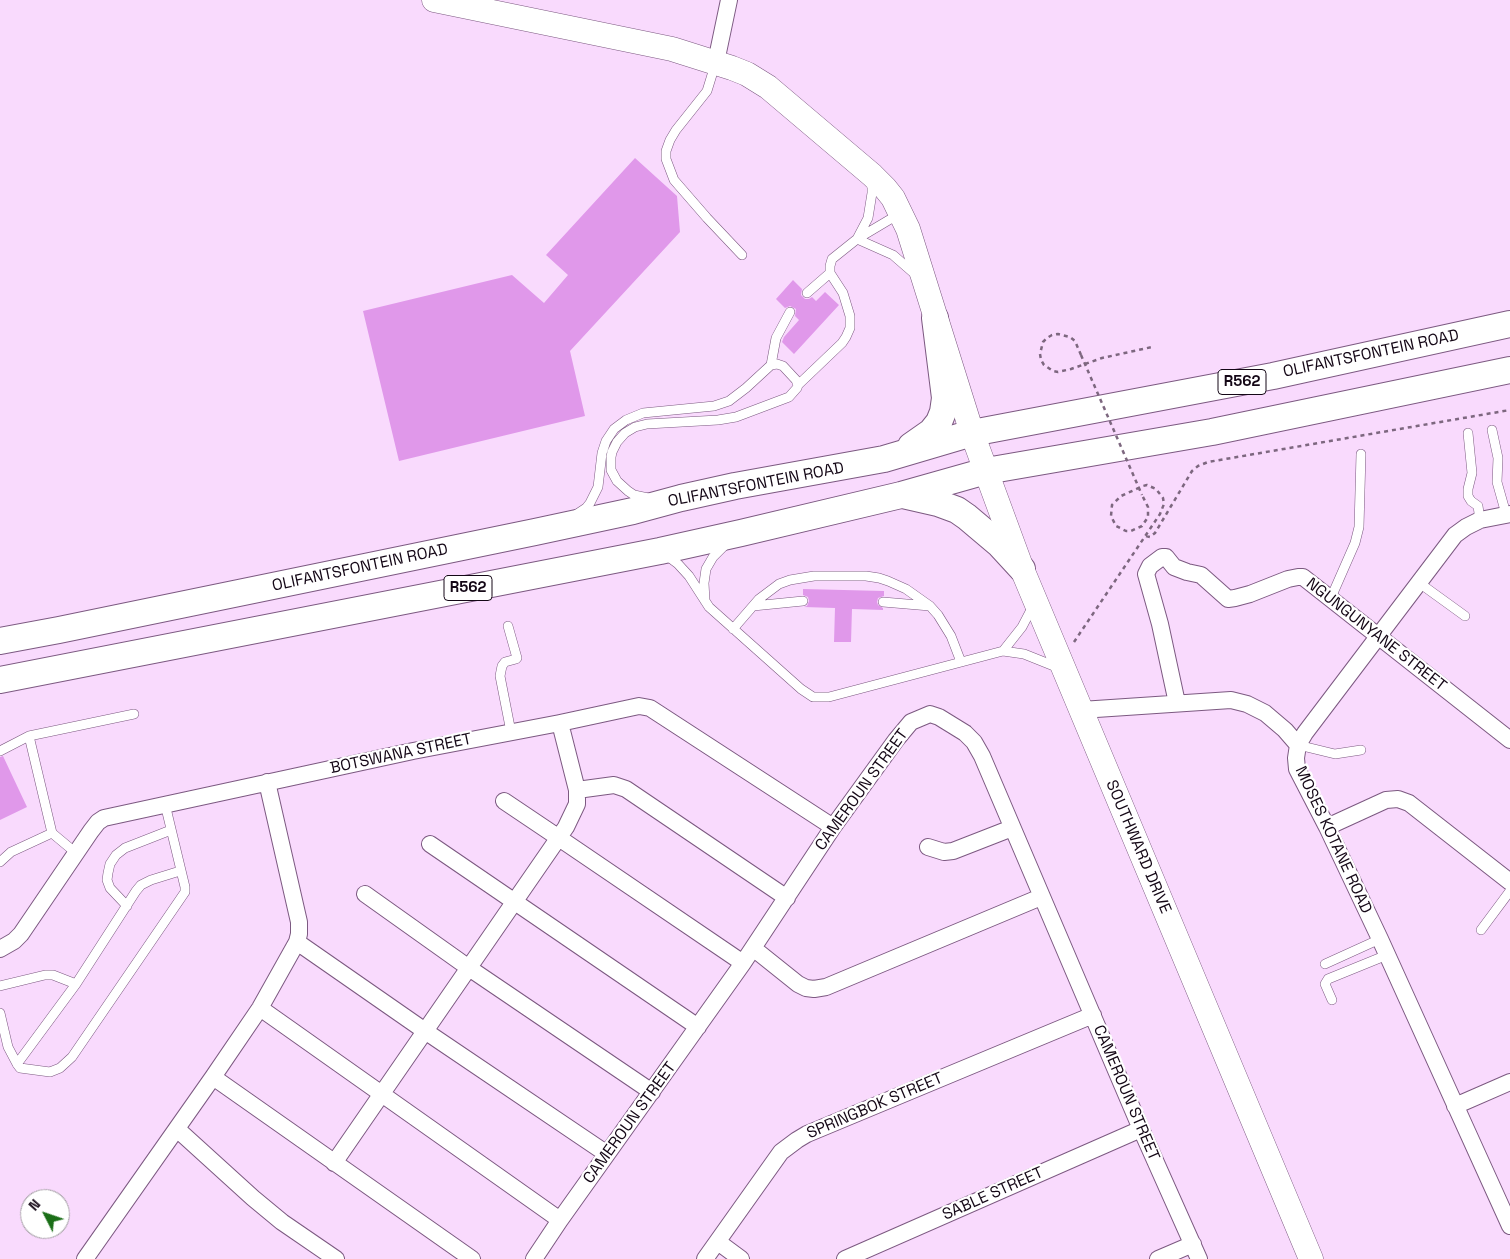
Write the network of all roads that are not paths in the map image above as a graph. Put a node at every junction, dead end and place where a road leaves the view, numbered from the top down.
1 (434, 0) edge
2 (729, 0) edge
3 (716, 62) junction
4 (872, 175) junction
5 (901, 213) junction
6 (857, 239) junction
7 (742, 255) dead end
8 (830, 273) junction
9 (926, 285) junction
10 (807, 293) dead end
11 (790, 312) dead end
12 (936, 318) junction
13 (1510, 324) edge
14 (770, 365) junction
15 (1510, 370) edge
16 (798, 385) junction
17 (1492, 430) dead end
18 (972, 433) junction
19 (1468, 433) dead end
20 (1361, 454) dead end
21 (884, 460) junction
22 (986, 471) junction
23 (901, 495) junction
24 (681, 498) junction
25 (1508, 514) edge
26 (1480, 520) junction
27 (535, 532) junction
28 (740, 533) junction
29 (660, 551) junction
30 (1022, 569) junction
31 (1418, 582) junction
32 (1035, 600) junction
33 (1330, 600) junction
34 (803, 601) dead end
35 (883, 602) dead end
36 (705, 604) junction
37 (753, 606) junction
38 (930, 606) junction
39 (1465, 616) dead end
40 (508, 626) dead end
41 (733, 629) junction
42 (1378, 637) junction
43 (0, 641) edge
44 (1003, 651) junction
45 (961, 662) junction
46 (1062, 666) junction
47 (0, 680) edge
48 (1177, 703) junction
49 (1081, 710) junction
50 (134, 714) dead end
51 (560, 723) junction
52 (511, 732) junction
53 (29, 736) junction
54 (1510, 740) edge
55 (1298, 745) junction
56 (0, 750) edge
57 (1361, 750) dead end
58 (267, 782) junction
59 (577, 790) junction
60 (504, 802) dead end
61 (164, 804) junction
62 (834, 827) junction
63 (1327, 827) junction
64 (1012, 828) junction
65 (171, 830) junction
66 (52, 832) junction
67 (559, 838) junction
68 (430, 844) dead end
69 (928, 847) dead end
70 (76, 853) junction
71 (0, 862) edge
72 (180, 871) junction
73 (1510, 882) edge
74 (1510, 891) edge
75 (364, 894) dead end
76 (1041, 897) junction
77 (787, 898) junction
78 (516, 901) junction
79 (127, 906) junction
80 (1481, 930) dead end
81 (1380, 939) junction
82 (297, 942) junction
83 (753, 948) junction
84 (0, 949) edge
85 (1387, 955) junction
86 (744, 963) junction
87 (1325, 964) dead end
88 (469, 968) junction
89 (76, 984) junction
90 (0, 986) edge
91 (1332, 1000) dead end
92 (260, 1008) junction
93 (0, 1013) edge
94 (1093, 1015) junction
95 (698, 1027) junction
96 (425, 1031) junction
97 (16, 1064) junction
98 (213, 1077) junction
99 (1510, 1082) edge
100 (652, 1092) junction
101 (383, 1095) junction
102 (1455, 1106) junction
103 (177, 1129) junction
104 (1141, 1129) junction
105 (607, 1154) junction
106 (334, 1163) junction
107 (560, 1220) junction
108 (1510, 1226) edge
109 (718, 1242) junction
110 (1196, 1252) edge
111 (85, 1259) edge
112 (336, 1259) edge
113 (472, 1259) edge
114 (534, 1259) edge
115 (705, 1259) edge
116 (741, 1259) edge
117 (845, 1259) edge
118 (1158, 1259) edge
119 (1311, 1259) edge

1 - 3 main road, SOUTHWARD DRIVE
2 - 3 street
3 - 4 main road, SOUTHWARD DRIVE
3 - 7 lane
4 - 5 main road, SOUTHWARD DRIVE
4 - 6 lane
5 - 6 lane
5 - 9 main road, SOUTHWARD DRIVE
6 - 8 lane
6 - 9 lane
8 - 10 lane
8 - 16 lane
9 - 12 main road, SOUTHWARD DRIVE
11 - 14 lane
12 - 18 main road, SOUTHWARD DRIVE
12 - 21 main road
13 - 18 main road, OLIFANTSFONTEIN ROAD / R562
14 - 16 lane
14 - 27 lane
15 - 22 main road, R562
16 - 24 lane
17 - 25 lane
18 - 21 main road, OLIFANTSFONTEIN ROAD / R562
18 - 22 main road, SOUTHWARD DRIVE
19 - 26 lane
20 - 33 lane
21 - 24 main road, OLIFANTSFONTEIN ROAD / R562
22 - 23 main road, R562
22 - 30 main road, SOUTHWARD DRIVE
23 - 28 main road, R562
23 - 30 main road
24 - 27 main road, OLIFANTSFONTEIN ROAD / R562
25 - 26 street, MOSES KOTANE ROAD
26 - 31 street, MOSES KOTANE ROAD
27 - 43 main road, OLIFANTSFONTEIN ROAD / R562
28 - 29 main road, R562
28 - 36 lane
29 - 36 lane
29 - 47 main road, R562
30 - 32 main road, SOUTHWARD DRIVE
31 - 39 lane
31 - 42 street, MOSES KOTANE ROAD
32 - 44 lane
32 - 46 main road, SOUTHWARD DRIVE
33 - 42 street, NGUNGUNYANE STREET
33 - 48 street, NGUNGUNYANE STREET
34 - 37 lane
35 - 38 lane
36 - 41 lane
37 - 38 lane
37 - 41 lane
38 - 45 lane
40 - 52 lane
41 - 45 lane
42 - 54 street, NGUNGUNYANE STREET
42 - 55 street, MOSES KOTANE ROAD
44 - 45 lane
44 - 46 lane
46 - 49 main road, SOUTHWARD DRIVE
48 - 49 street
48 - 55 street
49 - 119 main road, SOUTHWARD DRIVE
50 - 53 lane
51 - 52 street, BOTSWANA STREET
51 - 59 street
51 - 62 street, BOTSWANA STREET
52 - 58 street, BOTSWANA STREET
53 - 56 lane
53 - 66 lane
55 - 57 lane
55 - 63 street, MOSES KOTANE ROAD
58 - 61 street, BOTSWANA STREET
58 - 82 street
59 - 67 street
59 - 77 street
60 - 67 street
61 - 65 lane
61 - 70 street, BOTSWANA STREET
62 - 64 street, CAMEROUN STREET
62 - 77 street, CAMEROUN STREET
63 - 73 street
63 - 81 street, MOSES KOTANE ROAD
64 - 69 street
64 - 76 street, CAMEROUN STREET
65 - 72 lane
65 - 79 lane
66 - 70 lane
66 - 71 lane
67 - 78 street
67 - 86 street
68 - 78 street
70 - 84 street, BOTSWANA STREET
72 - 79 lane
72 - 97 lane
74 - 80 lane
75 - 88 street
76 - 83 street
76 - 94 street, CAMEROUN STREET
77 - 83 street, CAMEROUN STREET
78 - 88 street
78 - 95 street
79 - 89 lane
81 - 85 street, MOSES KOTANE ROAD
81 - 87 lane
82 - 92 street
82 - 96 street
83 - 86 street, CAMEROUN STREET
85 - 91 lane
85 - 102 street, MOSES KOTANE ROAD
86 - 95 street, CAMEROUN STREET
88 - 96 street
88 - 100 street
89 - 90 lane
89 - 97 lane
92 - 98 street
92 - 101 street
93 - 97 lane
94 - 104 street, CAMEROUN STREET
94 - 109 street, SPRINGBOK STREET
95 - 100 street, CAMEROUN STREET
96 - 101 street
96 - 105 street
98 - 103 street
98 - 106 street
99 - 102 street
100 - 105 street, CAMEROUN STREET
101 - 106 street
101 - 107 street
102 - 108 street, MOSES KOTANE ROAD
103 - 111 street
103 - 112 street
104 - 110 street, CAMEROUN STREET
104 - 117 street, SABLE STREET
105 - 107 street, CAMEROUN STREET
106 - 113 street
107 - 114 street, CAMEROUN STREET
109 - 115 street, SPRINGBOK STREET
109 - 116 street
110 - 118 street

